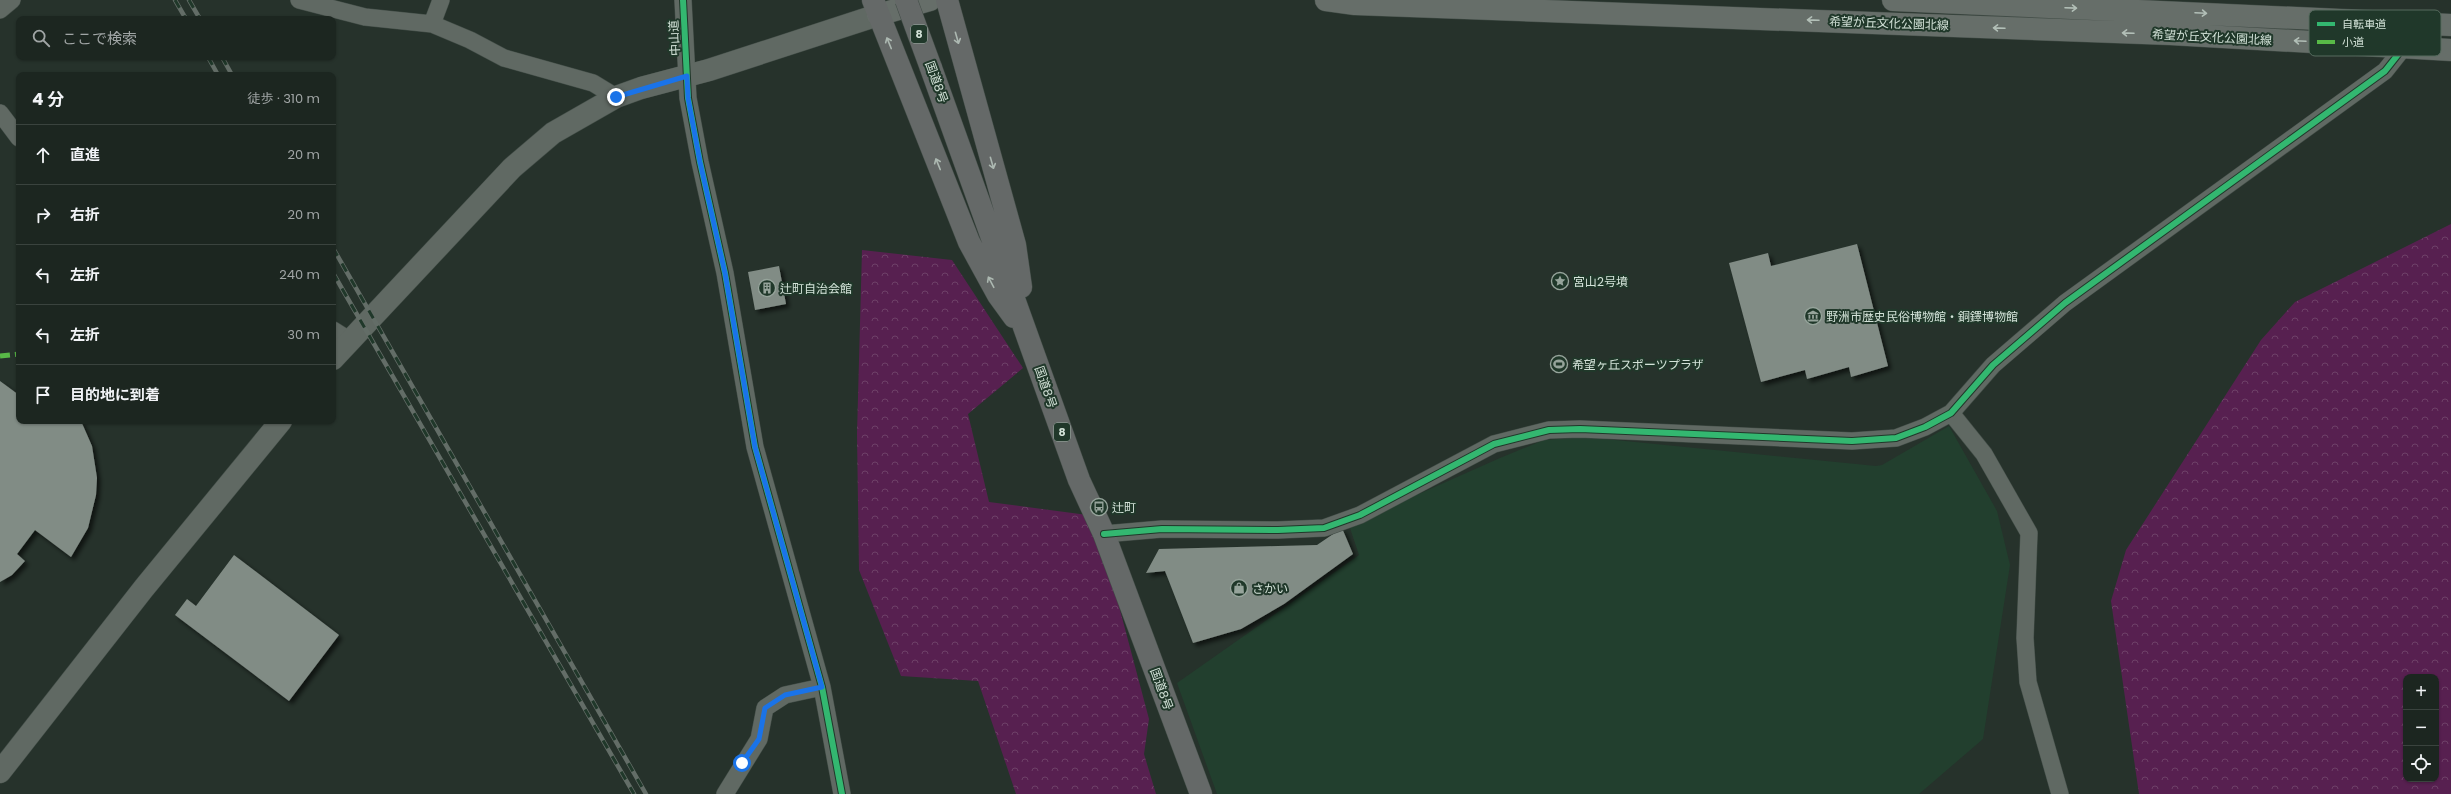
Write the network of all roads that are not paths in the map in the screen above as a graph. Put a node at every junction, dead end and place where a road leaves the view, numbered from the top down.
1 (12, 0) edge
2 (299, 0) edge
3 (441, 0) edge
4 (684, 0) edge
5 (906, 0) edge
6 (930, 0) edge
7 (947, 0) edge
8 (1326, 0) edge
9 (1892, 0) edge
10 (875, 7) edge
11 (0, 10) edge
12 (2309, 19) edge
13 (432, 24) junction
14 (2441, 24) edge
15 (2451, 24) edge
16 (2309, 42) edge
17 (2441, 49) edge
18 (2451, 50) edge
19 (2397, 56) edge
20 (687, 76) junction
21 (616, 97) junction
22 (0, 113) edge
23 (16, 134) edge
24 (341, 335) edge
25 (1029, 337) junction
26 (336, 350) edge
27 (1950, 413) junction
28 (279, 424) edge
29 (1104, 534) junction
30 (822, 687) junction
31 (1, 770) edge
32 (725, 794) edge
33 (842, 794) edge
34 (1201, 794) edge
35 (2060, 794) edge

1 - 11 street
2 - 13 street
3 - 13 street
4 - 20 street, 中山道
5 - 25 highway, 国道8号 / 8, bridge
6 - 10 main road
7 -> 25 highway
16 -> 8 main road, 希望が丘文化公園北線
9 -> 12 main road, 希望が丘文化公園北線
10 - 20 street
25 -> 10 highway
13 - 21 street
14 - 15 main road, 希望が丘文化公園北線
17 - 18 main road, 希望が丘文化公園北線
19 - 27 street
20 - 21 street
20 - 30 street, 中山道
21 - 24 street
22 - 23 street
24 - 26 street
25 - 29 highway, 国道8号 / 8
27 - 29 street
27 - 35 street
28 - 31 street
29 - 34 highway, 国道8号 / 8
30 - 32 street
30 - 33 street, 中山道

